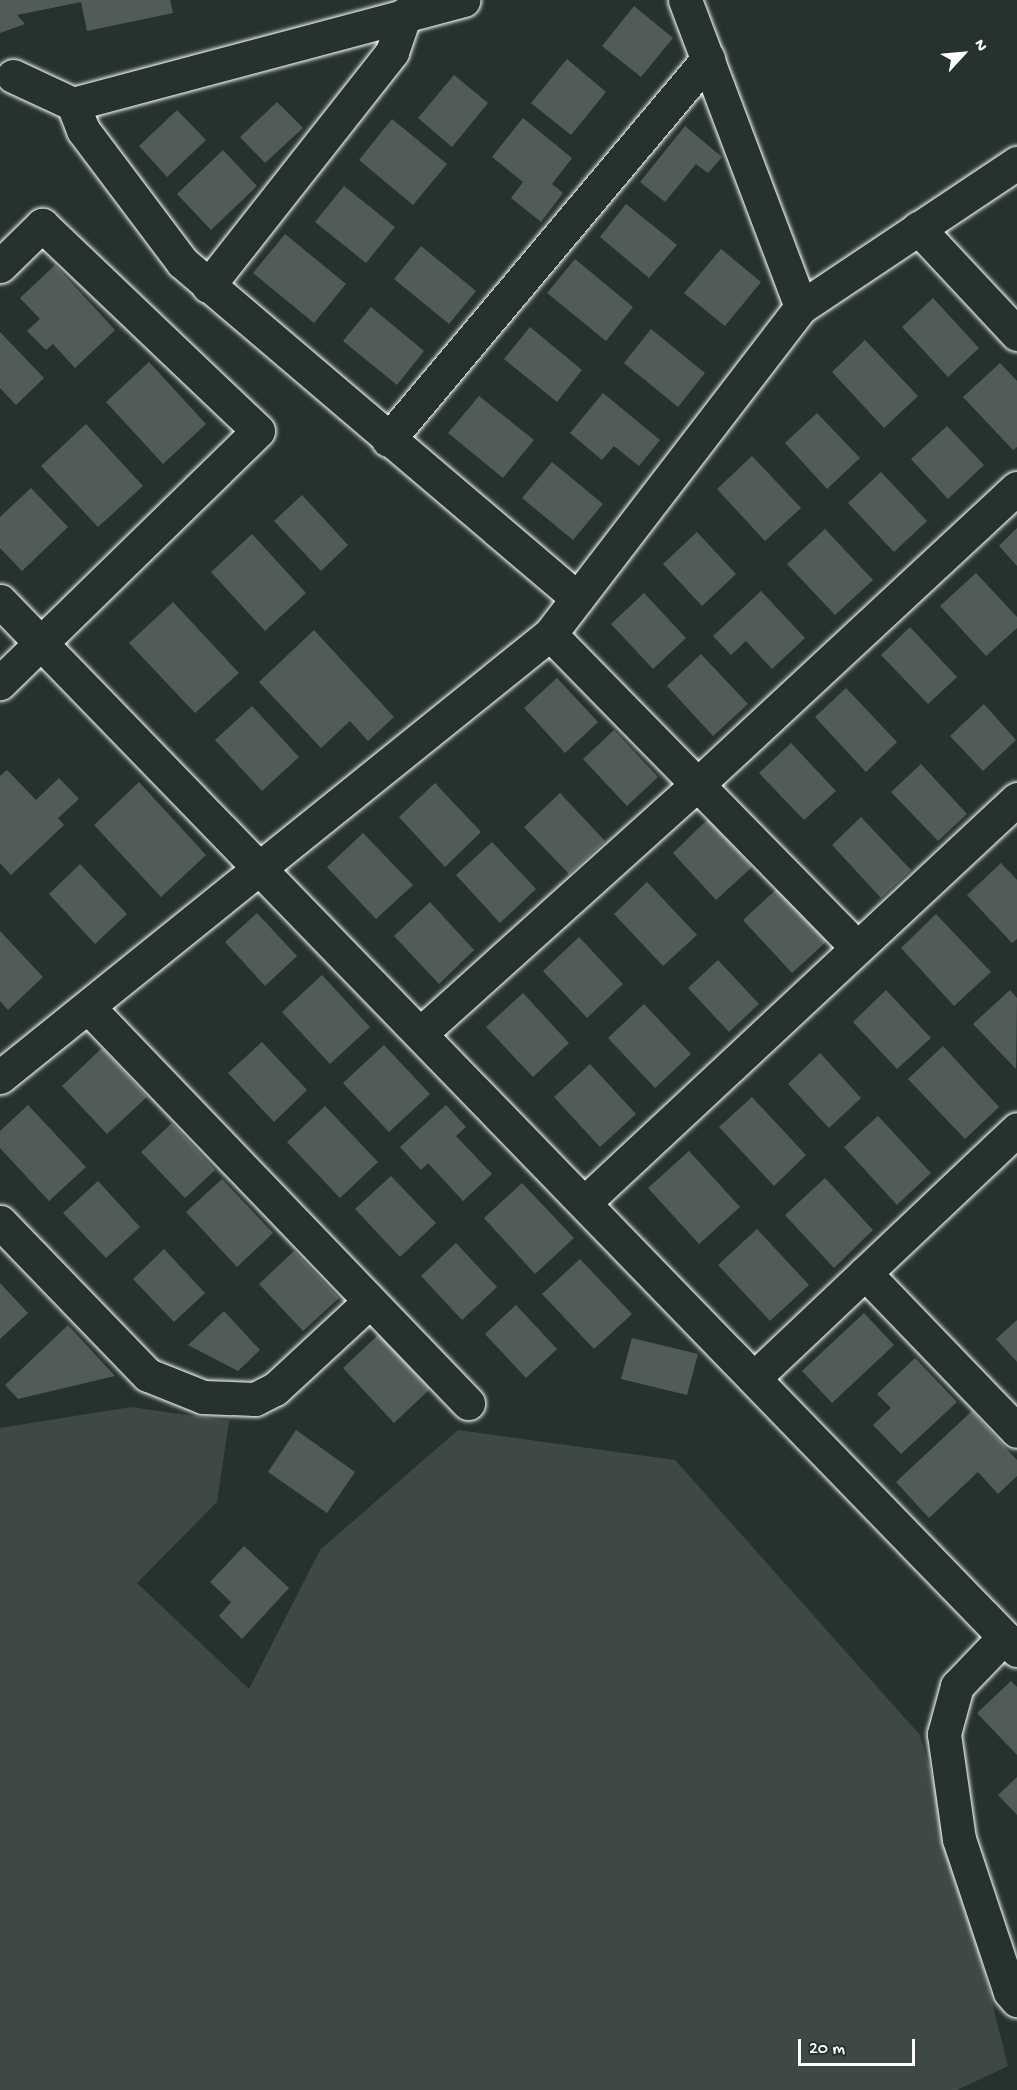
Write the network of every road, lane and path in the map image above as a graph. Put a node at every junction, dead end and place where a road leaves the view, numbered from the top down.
1 (463, 0) edge
2 (685, 0) edge
3 (405, 14) junction
4 (708, 59) junction
5 (13, 76) dead end
6 (73, 104) junction
7 (1017, 163) edge
8 (918, 228) junction
9 (0, 266) edge
10 (208, 286) junction
11 (801, 307) junction
12 (1017, 334) edge
13 (388, 440) junction
14 (1017, 488) edge
15 (578, 598) junction
16 (0, 601) edge
17 (550, 634) junction
18 (41, 642) junction
19 (0, 683) edge
20 (698, 784) junction
21 (1017, 799) edge
22 (260, 868) junction
23 (857, 948) junction
24 (88, 1007) junction
25 (421, 1033) junction
26 (0, 1077) edge
27 (1017, 1129) edge
28 (584, 1203) junction
29 (0, 1222) edge
30 (865, 1273) junction
31 (370, 1300) junction
32 (754, 1378) junction
33 (468, 1403) dead end
34 (1017, 1431) edge
35 (1011, 1643) edge
36 (1017, 2001) edge

1 - 3 street
2 - 4 street
3 - 6 street
3 - 10 street
4 - 11 street
4 - 13 street
5 - 6 street
6 - 10 street
7 - 8 street
8 - 11 street
8 - 12 street
9 - 18 street
10 - 13 street
11 - 15 street
13 - 15 street
14 - 20 street
15 - 17 street
16 - 18 street
17 - 20 street
17 - 22 street
18 - 19 street
18 - 22 street
20 - 23 street
20 - 25 street
21 - 23 street
22 - 24 street
22 - 25 street
23 - 28 street
24 - 26 street
24 - 31 street
25 - 28 street
27 - 30 street
28 - 32 street
29 - 31 street
30 - 32 street
30 - 34 street
31 - 33 street
32 - 35 street
35 - 36 street

